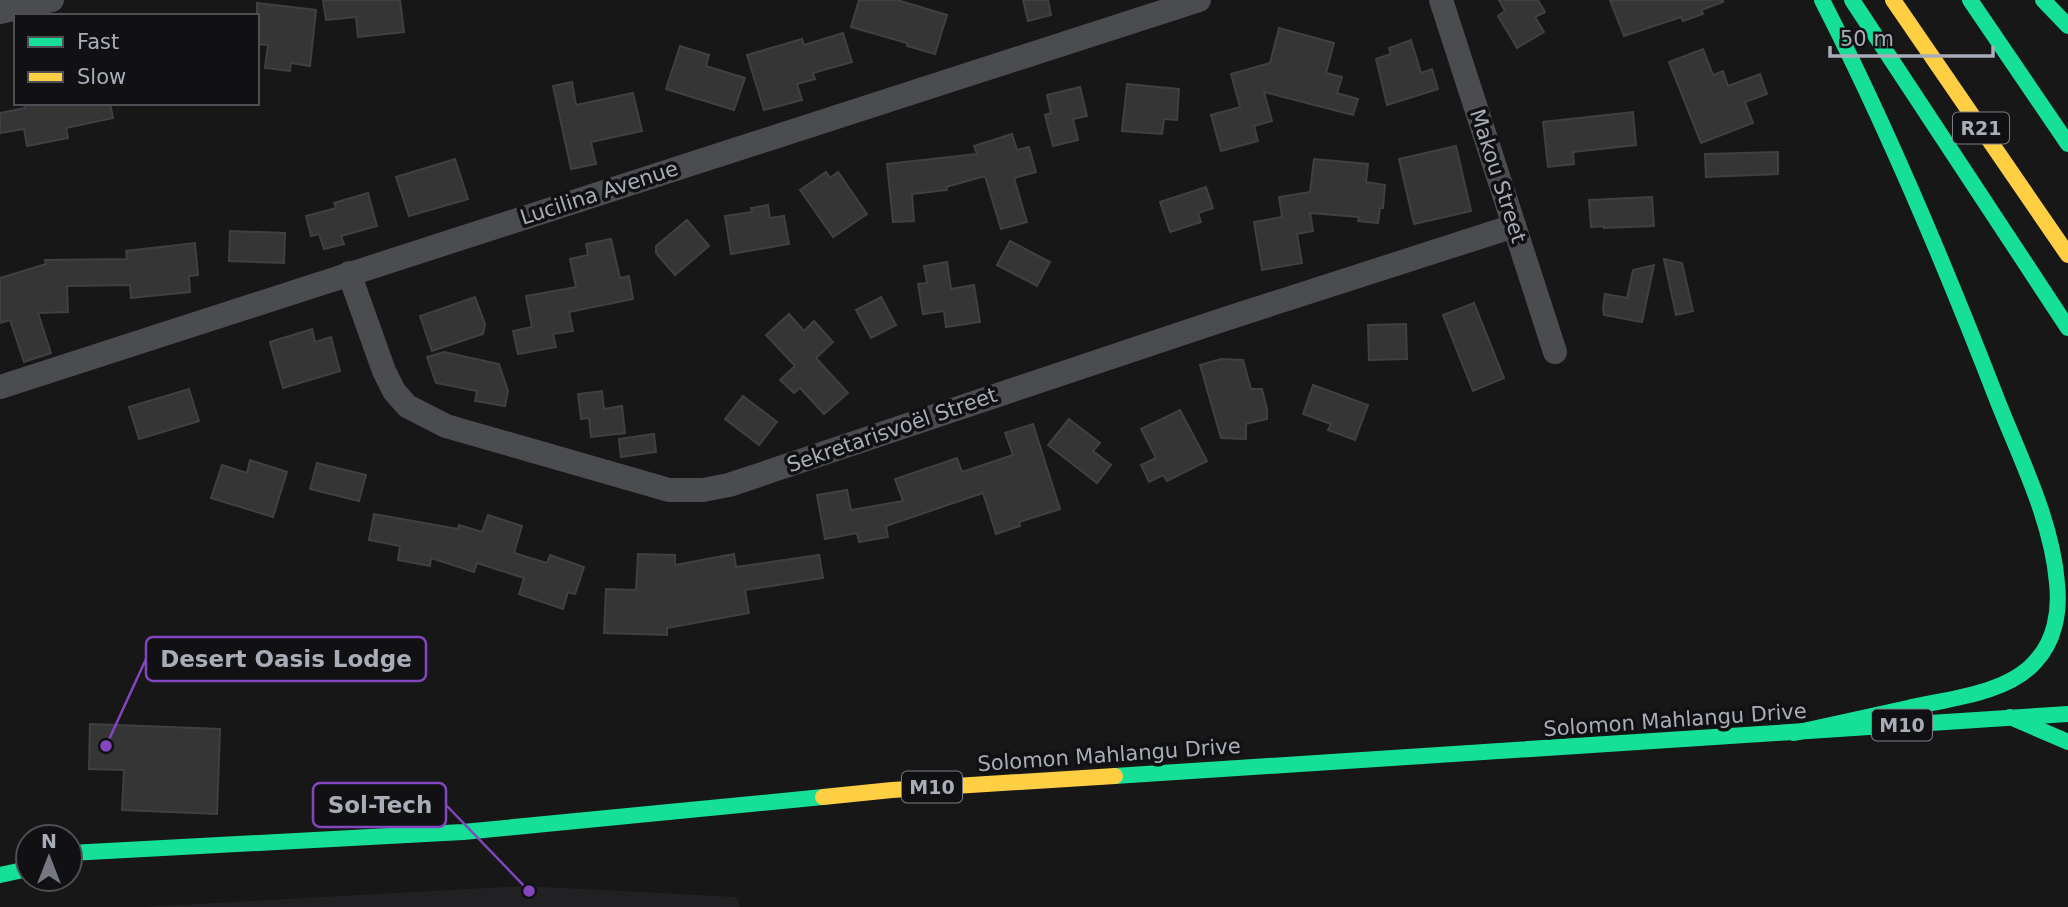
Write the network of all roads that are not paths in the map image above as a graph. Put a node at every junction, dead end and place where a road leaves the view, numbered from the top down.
1 (52, 0) edge
2 (1199, 0) edge
3 (1441, 0) edge
4 (1822, 0) edge
5 (1852, 0) edge
6 (1894, 0) edge
7 (1970, 0) edge
8 (2043, 0) edge
9 (0, 12) edge
10 (2068, 26) edge
11 (2068, 144) edge
12 (1514, 226) junction
13 (2068, 256) edge
14 (349, 273) junction
15 (2068, 328) edge
16 (1555, 352) dead end
17 (0, 387) edge
18 (2068, 714) edge
19 (2010, 717) junction
20 (1794, 733) junction
21 (2068, 742) edge
22 (104, 851) junction
23 (84, 852) edge
24 (84, 856) edge

1 - 9 street
2 - 14 street, Lucilina Avenue
3 - 12 street, Makou Street
4 - 20 main road
5 - 15 main road
6 - 13 main road, R21
7 - 11 main road, R21
8 - 10 main road
12 - 14 street, Sekretarisvoël Street
12 - 16 street, Makou Street
14 - 17 street, Lucilina Avenue
18 - 19 main road, Solomon Mahlangu Drive / M10
19 - 20 main road, Solomon Mahlangu Drive / M10
19 - 21 main road
20 - 22 main road, Solomon Mahlangu Drive / M10
22 - 23 main road, Solomon Mahlangu Drive / M10
22 - 24 main road

